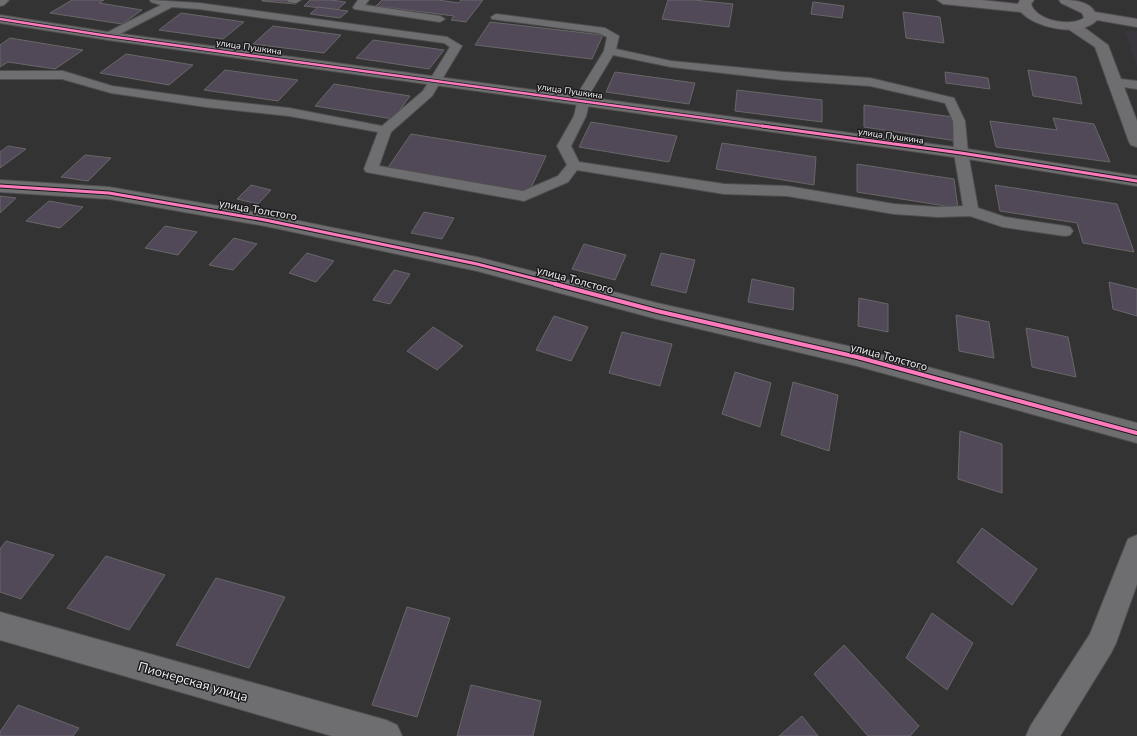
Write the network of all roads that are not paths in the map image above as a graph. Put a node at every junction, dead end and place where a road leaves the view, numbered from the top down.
1 (3, 0) edge
2 (155, 0) edge
3 (292, 0) edge
4 (296, 0) edge
5 (364, 0) edge
6 (943, 0) edge
7 (1065, 0) edge
8 (0, 2) edge
9 (170, 4) junction
10 (1026, 4) edge
11 (1091, 15) junction
12 (440, 18) dead end
13 (496, 18) dead end
14 (0, 19) edge
15 (1137, 23) edge
16 (1073, 26) junction
17 (108, 36) junction
18 (610, 51) junction
19 (0, 75) edge
20 (436, 81) junction
21 (1113, 82) junction
22 (1137, 85) edge
23 (583, 100) junction
24 (385, 130) junction
25 (1137, 142) edge
26 (961, 154) junction
27 (574, 165) junction
28 (1137, 180) edge
29 (0, 186) edge
30 (971, 211) junction
31 (1065, 231) dead end
32 (1137, 433) edge
33 (1137, 548) edge
34 (0, 626) edge
35 (386, 736) edge
36 (1042, 736) edge

1 - 8 street
2 - 9 lane
3 - 4 lane
5 - 12 lane
6 - 10 main road
7 - 11 main road
9 - 17 lane
9 - 20 lane
10 - 16 main road
11 - 15 main road
11 - 16 main road
13 - 18 lane
14 - 17 street, улица Пушкина
16 - 21 street
17 - 20 street, улица Пушкина
18 - 23 lane
18 - 26 lane
19 - 24 lane
20 - 23 street, улица Пушкина
20 - 24 lane
21 - 22 lane
21 - 25 street
23 - 26 street, улица Пушкина
23 - 27 lane
24 - 27 lane
26 - 28 street, улица Пушкина
26 - 30 lane
27 - 30 lane
29 - 32 street, улица Толстого
30 - 31 lane
33 - 36 street
34 - 35 street, Пионерская улица

